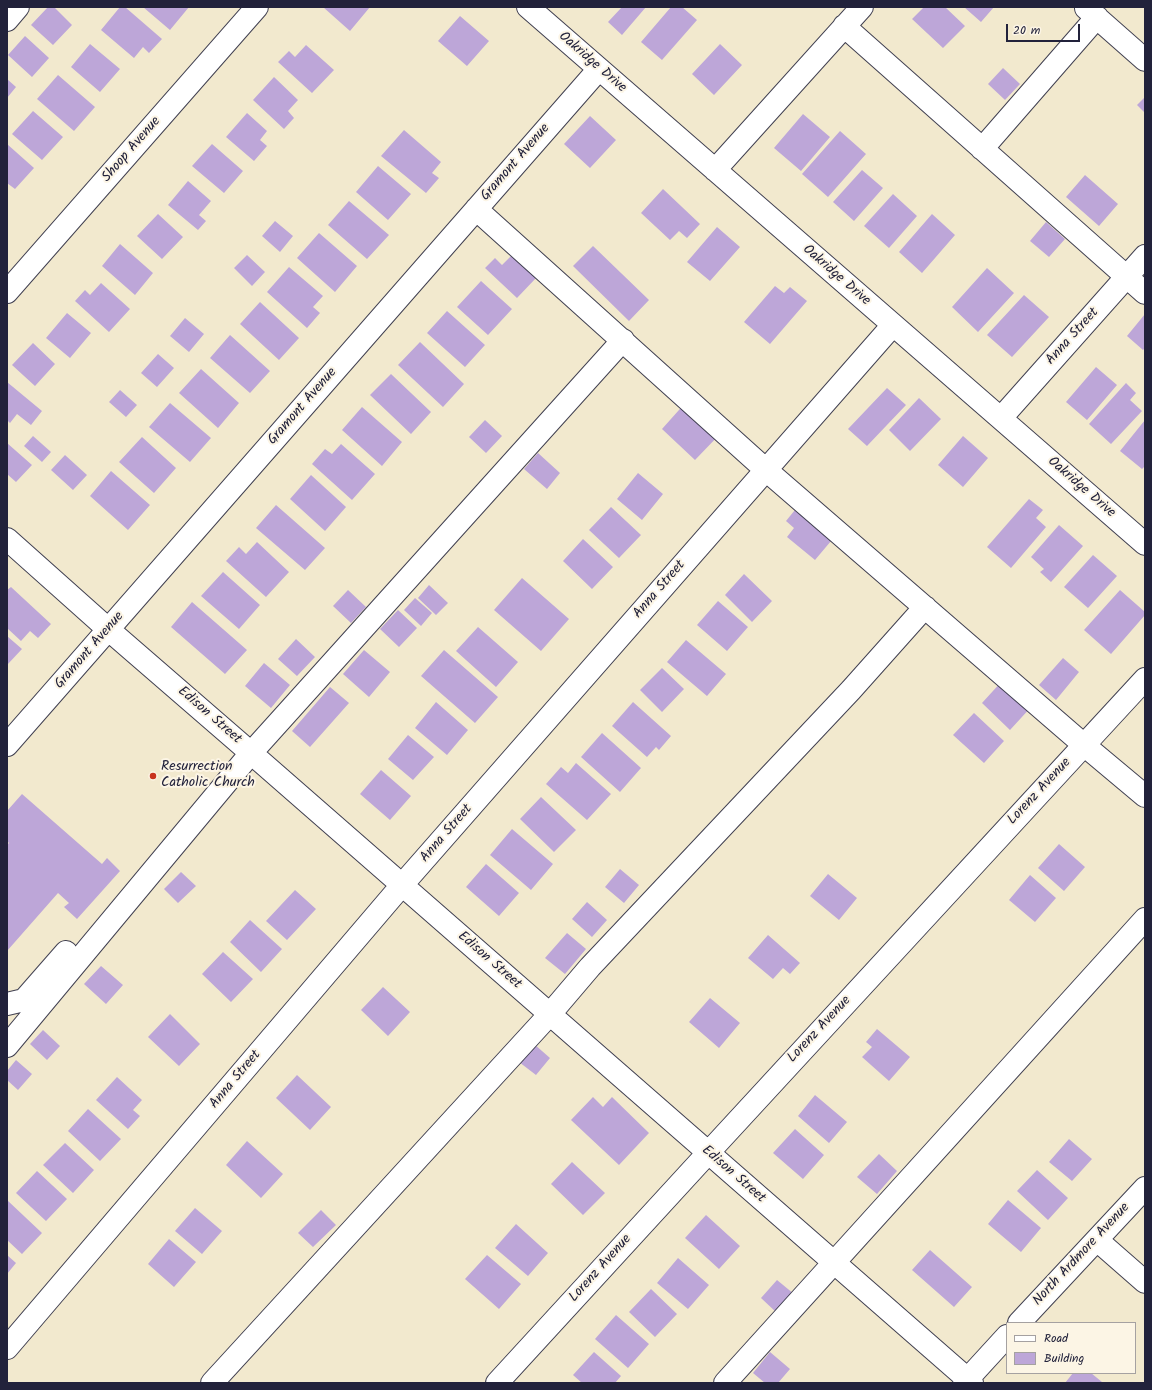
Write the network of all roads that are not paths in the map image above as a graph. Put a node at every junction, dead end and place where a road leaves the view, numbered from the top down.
1 (18, 7) edge
2 (258, 7) edge
3 (528, 7) edge
4 (862, 7) edge
5 (1091, 12) edge
6 (7, 20) edge
7 (844, 26) junction
8 (1145, 60) edge
9 (598, 69) junction
10 (982, 148) junction
11 (715, 170) junction
12 (476, 209) junction
13 (1145, 256) edge
14 (1126, 277) junction
15 (7, 292) edge
16 (1145, 293) edge
17 (893, 325) junction
18 (623, 340) junction
19 (1001, 418) junction
20 (766, 470) junction
21 (7, 539) edge
22 (1145, 544) edge
23 (925, 607) junction
24 (108, 630) junction
25 (1145, 679) edge
26 (7, 745) edge
27 (1084, 745) junction
28 (251, 753) junction
29 (1145, 796) edge
30 (402, 885) junction
31 (1145, 920) edge
32 (66, 952) dead end
33 (7, 1004) edge
34 (550, 1014) junction
35 (7, 1046) edge
36 (708, 1152) junction
37 (1145, 1188) edge
38 (1096, 1240) junction
39 (834, 1263) junction
40 (1145, 1282) edge
41 (1020, 1322) edge
42 (1006, 1337) edge
43 (7, 1348) edge
44 (968, 1382) edge
45 (212, 1383) edge
46 (497, 1383) edge
47 (726, 1383) edge

1 - 6 street
2 - 15 street, Shoop Avenue
3 - 9 street, Oakridge Drive
4 - 7 street
5 - 8 street
5 - 10 street
7 - 10 street
7 - 11 street
9 - 11 street, Oakridge Drive
9 - 12 street, Gramont Avenue
10 - 14 street
11 - 17 street, Oakridge Drive
12 - 18 street
12 - 24 street, Gramont Avenue
13 - 14 street, Anna Street
14 - 16 street
14 - 19 street, Anna Street
17 - 19 street, Oakridge Drive
17 - 20 street, Anna Street
18 - 20 street
18 - 28 street
19 - 22 street, Oakridge Drive
20 - 23 street
20 - 30 street, Anna Street
21 - 24 street, Edison Street
23 - 27 street
23 - 34 street
24 - 26 street, Gramont Avenue
24 - 28 street, Edison Street
25 - 27 street, Lorenz Avenue
27 - 29 street
27 - 36 street, Lorenz Avenue
28 - 30 street, Edison Street
28 - 35 street
30 - 34 street, Edison Street
30 - 43 street, Anna Street
31 - 39 street
32 - 33 street
34 - 36 street, Edison Street
34 - 45 street
36 - 39 street, Edison Street
36 - 46 street, Lorenz Avenue
37 - 38 street, North Ardmore Avenue
38 - 40 street
38 - 41 street, North Ardmore Avenue
39 - 44 street, Edison Street
39 - 47 street
42 - 44 street

